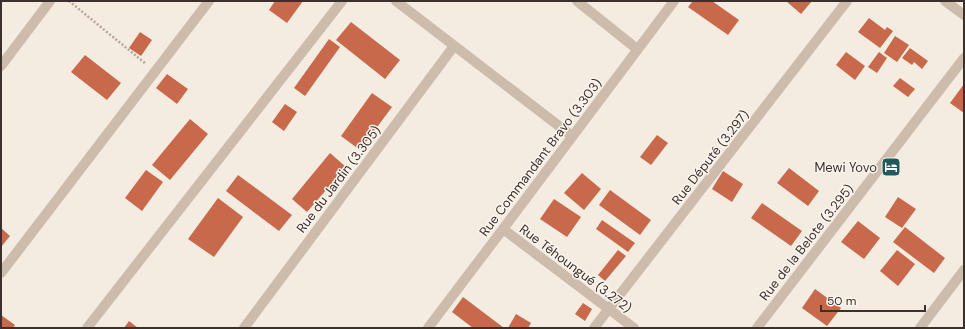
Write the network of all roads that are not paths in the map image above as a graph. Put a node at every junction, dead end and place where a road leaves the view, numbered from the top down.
1 (50, 1) edge
2 (209, 1) edge
3 (342, 1) edge
4 (396, 1) edge
5 (577, 1) edge
6 (674, 1) edge
7 (847, 1) edge
8 (945, 1) edge
9 (964, 15) edge
10 (454, 46) junction
11 (637, 49) junction
12 (964, 58) edge
13 (1, 66) edge
14 (572, 136) junction
15 (503, 229) junction
16 (964, 270) edge
17 (1, 272) edge
18 (609, 309) junction
19 (87, 328) edge
20 (244, 328) edge
21 (428, 328) edge
22 (594, 328) edge
23 (634, 328) edge
24 (757, 328) edge
25 (920, 328) edge

1 - 13 street
2 - 17 street
3 - 19 street
4 - 10 street
5 - 11 street
6 - 11 street, Rue Commandant Bravo (3.303)
7 - 18 street, Rue Député (3.297)
8 - 9 street
10 - 14 street
10 - 20 street, Rue du Jardin (3.305)
11 - 14 street, Rue Commandant Bravo (3.303)
12 - 24 street, Rue de la Belote (3.295)
14 - 15 street, Rue Commandant Bravo (3.303)
15 - 18 street, Rue Téhoungué (3.272)
15 - 21 street, Rue Commandant Bravo (3.303)
16 - 25 street
18 - 22 street, Rue Député (3.297)
18 - 23 street, Rue Téhoungué (3.272)

